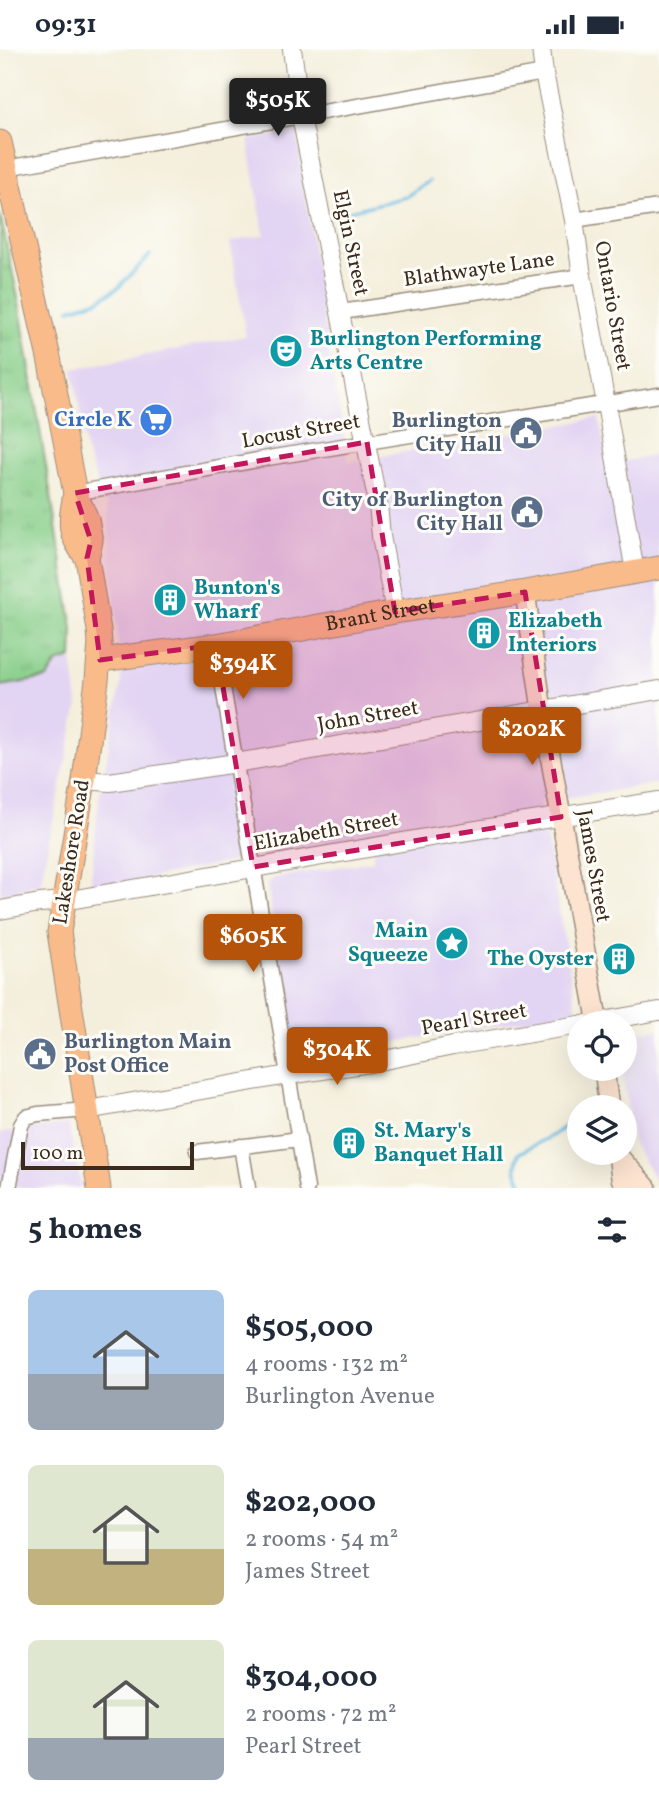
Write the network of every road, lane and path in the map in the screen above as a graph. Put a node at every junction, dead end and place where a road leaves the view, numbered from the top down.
1 (292, 49) edge
2 (542, 49) edge
3 (544, 73) junction
4 (301, 116) junction
5 (0, 142) edge
6 (6, 168) junction
7 (659, 207) edge
8 (574, 220) junction
9 (582, 276) junction
10 (341, 312) junction
11 (659, 395) edge
12 (607, 404) junction
13 (367, 442) junction
14 (75, 493) junction
15 (659, 568) edge
16 (635, 572) junction
17 (525, 592) junction
18 (395, 612) junction
19 (216, 645) junction
20 (100, 660) junction
21 (659, 690) edge
22 (542, 710) junction
23 (236, 763) junction
24 (84, 780) junction
25 (659, 801) edge
26 (561, 817) junction
27 (253, 867) junction
28 (64, 901) junction
29 (0, 909) edge
30 (588, 1011) edge
31 (659, 1011) edge
32 (637, 1015) edge
33 (567, 1028) edge
34 (288, 1075) junction
35 (87, 1110) junction
36 (299, 1139) junction
37 (241, 1146) junction
38 (197, 1153) dead end
39 (620, 1165) edge
40 (627, 1165) edge
41 (623, 1185) edge
42 (9, 1188) edge
43 (99, 1188) edge
44 (248, 1188) edge
45 (307, 1188) edge
46 (647, 1188) edge

1 - 4 street, Elgin Street
2 - 3 street, Ontario Street
3 - 4 street
3 - 8 street, Ontario Street
4 - 6 street
4 - 10 street, Elgin Street
5 - 6 main road, Lakeshore Road
6 - 14 main road, Lakeshore Road
7 - 8 street
8 - 9 street, Ontario Street
9 - 10 street, Blathwayte Lane
9 - 12 street, Ontario Street
10 - 13 street, Elgin Street
11 - 12 street, Locust Street
12 - 13 street, Locust Street
12 - 16 street, Ontario Street
13 - 14 street, Locust Street
13 - 18 street, Elgin Street
14 - 20 main road, Lakeshore Road
15 - 16 main road, Brant Street
16 - 17 main road, Brant Street
17 - 18 main road, Brant Street
17 - 22 main road, James Street
18 - 19 main road, Brant Street
19 - 20 main road, Brant Street
19 - 23 street
20 - 24 main road, Lakeshore Road
21 - 22 street, John Street
22 - 23 street, John Street
22 - 26 main road, James Street
23 - 24 street, John Street
23 - 27 street
24 - 28 main road, Lakeshore Road
25 - 26 street, Elizabeth Street
26 - 27 street, Elizabeth Street
26 - 30 main road, James Street
27 - 28 street, Elizabeth Street
27 - 34 street
28 - 29 street, Elizabeth Street
28 - 35 main road, Lakeshore Road
31 - 32 street, Pearl Street
33 - 34 street, Pearl Street
34 - 35 street, Pearl Street
34 - 36 street
35 - 42 street
35 - 43 main road, Lakeshore Road
36 - 37 street
36 - 45 street
37 - 38 street
37 - 44 street
39 - 41 main road
40 - 46 main road

